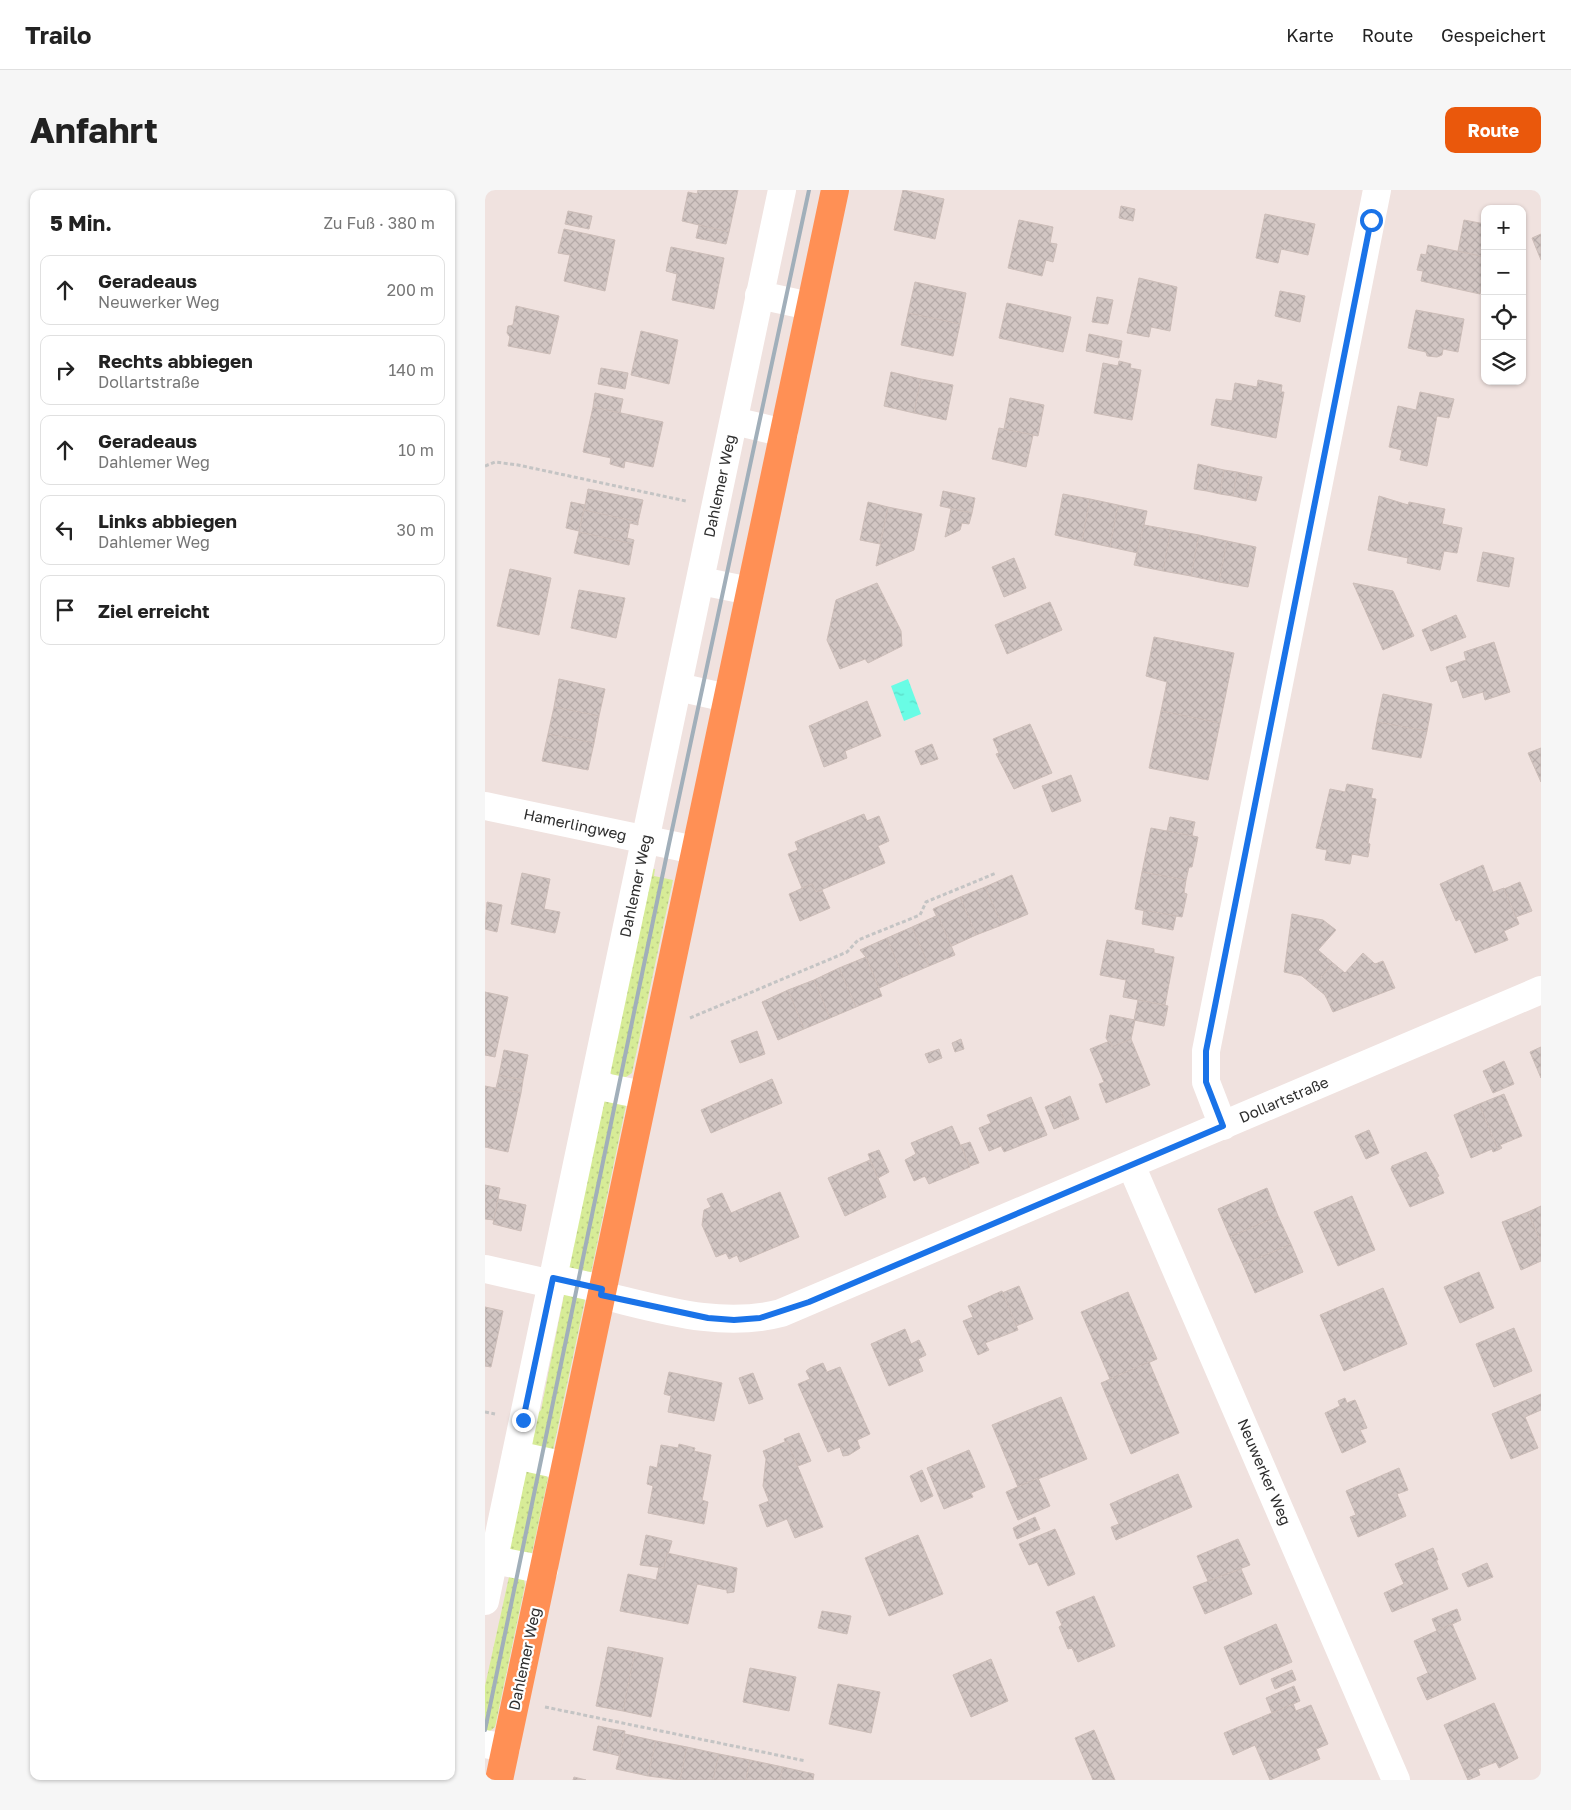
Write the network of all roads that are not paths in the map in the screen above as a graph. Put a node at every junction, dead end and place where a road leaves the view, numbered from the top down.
1 (782, 190) edge
2 (835, 190) edge
3 (1377, 190) edge
4 (759, 295) junction
5 (810, 306) junction
6 (734, 421) junction
7 (784, 433) junction
8 (701, 581) junction
9 (750, 592) junction
10 (678, 687) junction
11 (727, 698) junction
12 (485, 806) edge
13 (646, 840) junction
14 (695, 850) junction
15 (1541, 990) edge
16 (594, 1084) junction
17 (643, 1095) junction
18 (1223, 1126) junction
19 (1131, 1165) junction
20 (485, 1269) edge
21 (552, 1281) junction
22 (602, 1292) junction
23 (515, 1455) junction
24 (565, 1466) junction
25 (493, 1560) junction
26 (543, 1570) junction
27 (485, 1601) edge
28 (496, 1746) edge
29 (499, 1780) edge
30 (1396, 1780) edge

1 - 4 street, Dahlemer Weg
2 - 5 main road, Dahlemer Weg
3 - 18 street
4 - 5 street
4 - 6 street, Dahlemer Weg
5 - 7 main road, Dahlemer Weg
6 - 7 street, Dahlemer Weg
6 - 8 street, Dahlemer Weg
7 - 9 main road, Dahlemer Weg
8 - 9 street
8 - 10 street, Dahlemer Weg
9 - 11 main road, Dahlemer Weg
10 - 11 street
10 - 13 street, Dahlemer Weg
11 - 14 main road, Dahlemer Weg
12 - 13 street, Hamerlingweg
13 - 14 street, Hamerlingweg
13 - 16 street, Dahlemer Weg
14 - 17 main road, Dahlemer Weg
15 - 18 street, Dollartstraße
16 - 17 street
16 - 21 street, Dahlemer Weg
17 - 22 main road, Dahlemer Weg
18 - 19 street, Dollartstraße
19 - 22 street, Dollartstraße
19 - 30 street, Neuwerker Weg
20 - 21 street
21 - 22 street
21 - 23 street, Dahlemer Weg
22 - 24 main road, Dahlemer Weg
23 - 24 street
23 - 25 street, Dahlemer Weg
24 - 26 main road, Dahlemer Weg
25 - 26 street
25 - 27 street, Dahlemer Weg
26 - 28 main road, Dahlemer Weg
28 - 29 main road, Dahlemer Weg

